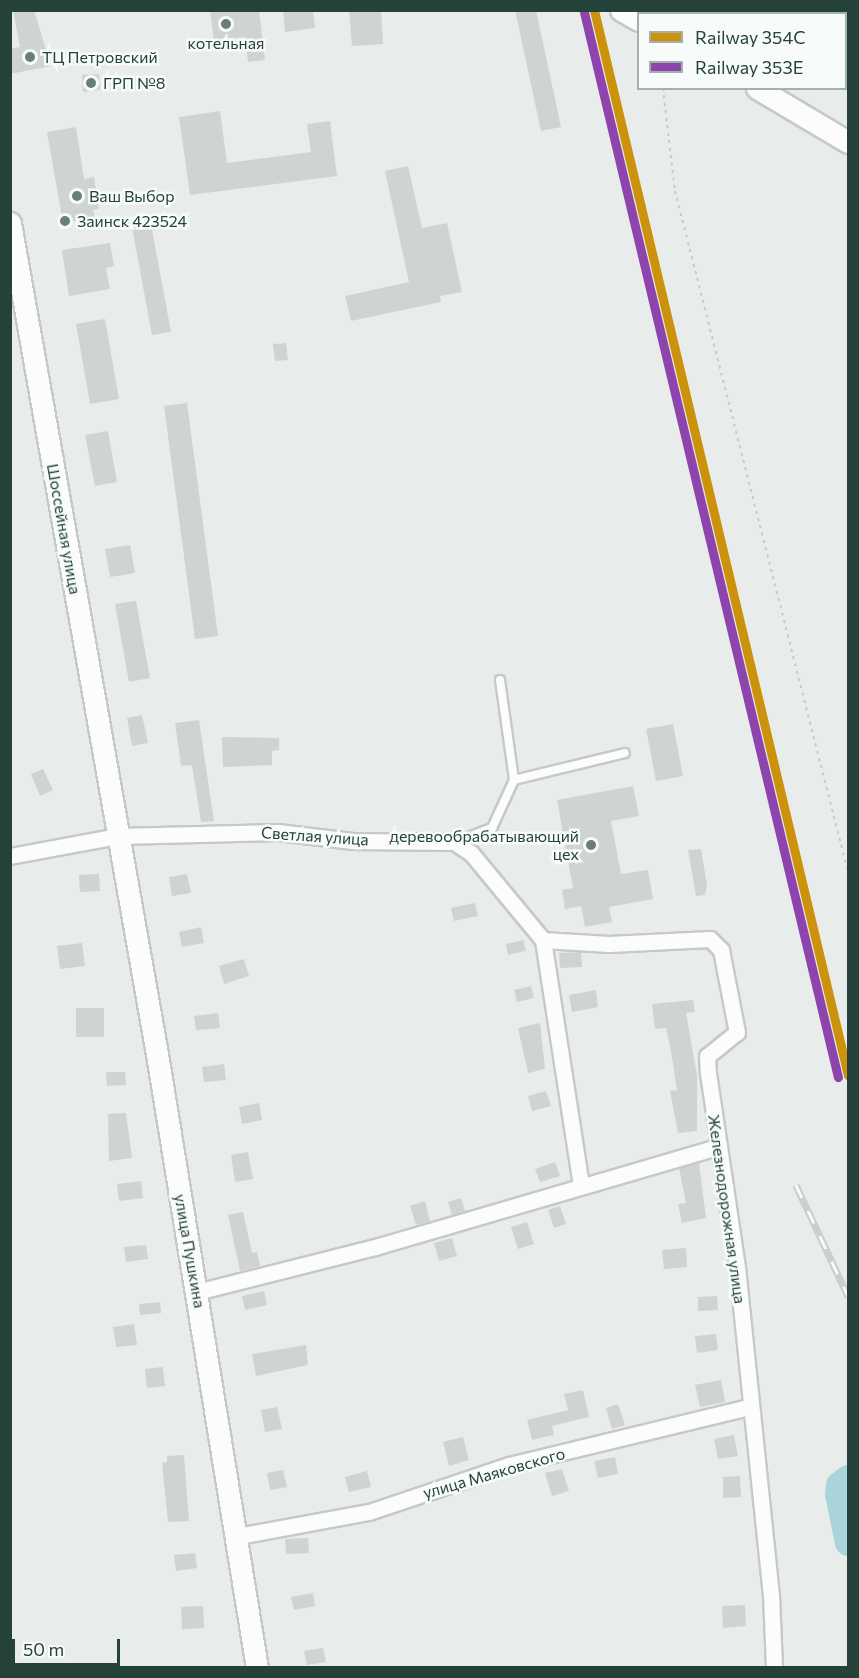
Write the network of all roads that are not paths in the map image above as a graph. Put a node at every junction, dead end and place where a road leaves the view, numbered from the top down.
1 (621, 10) edge
2 (637, 19) edge
3 (760, 90) edge
4 (849, 142) edge
5 (10, 223) edge
6 (500, 680) dead end
7 (625, 753) dead end
8 (514, 780) junction
9 (118, 836) junction
10 (454, 842) junction
11 (10, 856) edge
12 (543, 940) junction
13 (718, 1147) junction
14 (581, 1185) junction
15 (197, 1292) junction
16 (749, 1407) junction
17 (238, 1536) junction
18 (257, 1668) edge
19 (774, 1668) edge

1 - 2 main road
3 - 4 main road
5 - 9 main road, Шоссейная улица
6 - 8 lane
7 - 8 lane
8 - 10 lane
9 - 10 street, Светлая улица
9 - 11 street, Светлая улица
9 - 15 main road, улица Пушкина
10 - 12 street
12 - 13 street, Железнодорожная улица
12 - 14 street
13 - 14 street
13 - 16 street, Железнодорожная улица
14 - 15 street
15 - 17 main road, улица Пушкина
16 - 17 street, улица Маяковского
16 - 19 street, Железнодорожная улица
17 - 18 main road, улица Пушкина

